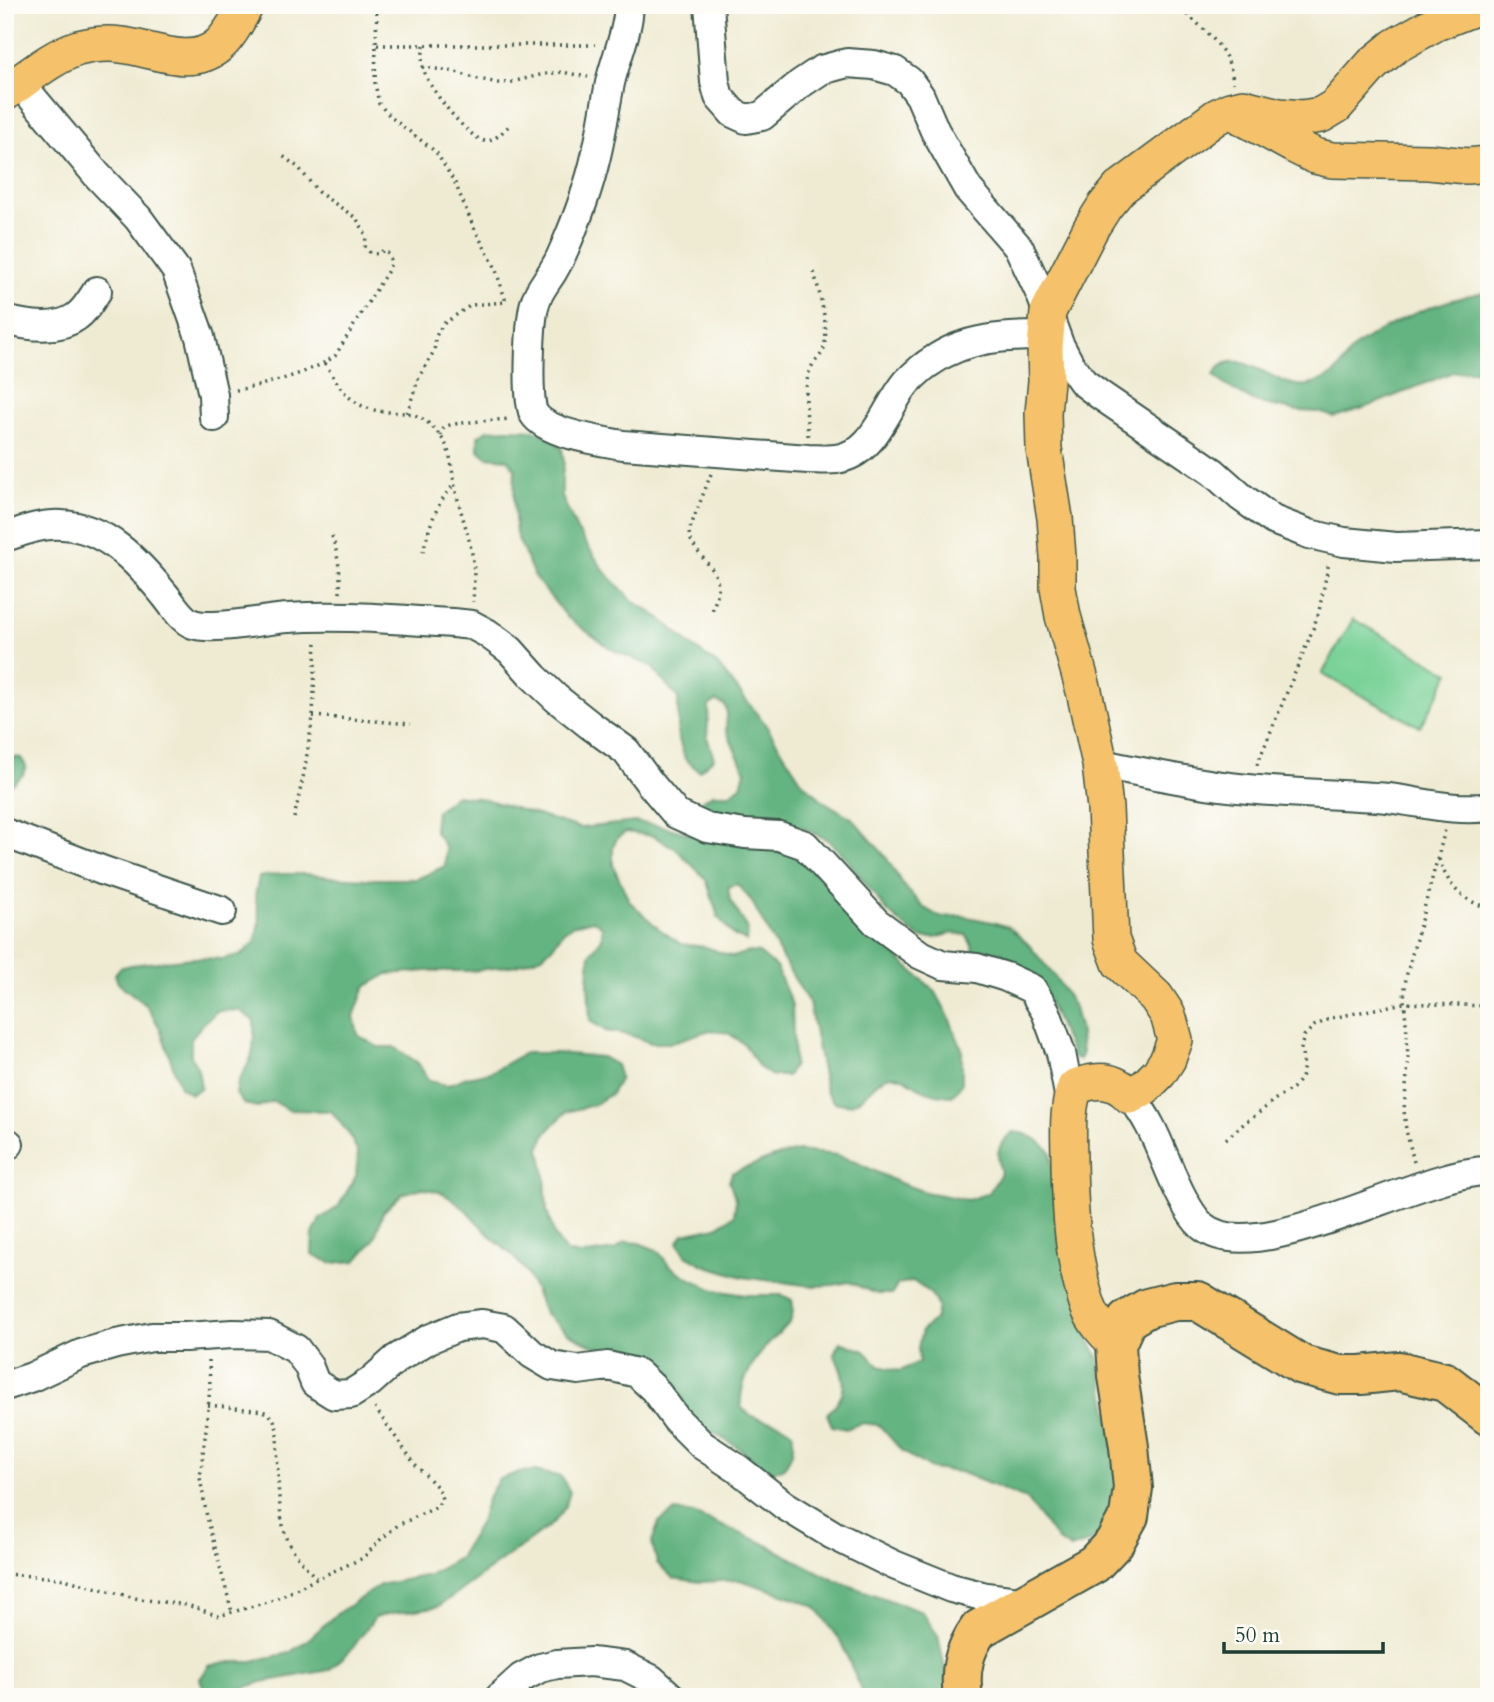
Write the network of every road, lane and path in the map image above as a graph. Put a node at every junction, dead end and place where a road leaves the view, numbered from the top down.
1 (246, 5) edge
2 (377, 5) edge
3 (629, 5) edge
4 (709, 5) edge
5 (1177, 5) edge
6 (1482, 5) edge
7 (377, 45) junction
8 (424, 45) junction
9 (621, 46) junction
10 (422, 67) junction
11 (611, 81) junction
12 (13, 88) edge
13 (1230, 110) junction
14 (509, 126) dead end
15 (280, 153) dead end
16 (1489, 164) edge
17 (814, 272) dead end
18 (97, 291) dead end
19 (506, 302) junction
20 (534, 303) junction
21 (5, 320) edge
22 (1047, 324) junction
23 (325, 363) junction
24 (214, 406) joint
25 (407, 413) junction
26 (535, 416) junction
27 (441, 436) junction
28 (714, 451) junction
29 (808, 459) junction
30 (454, 484) junction
31 (332, 536) dead end
32 (5, 537) edge
33 (1334, 540) junction
34 (1489, 544) edge
35 (423, 552) dead end
36 (711, 614) dead end
37 (328, 617) junction
38 (472, 625) junction
39 (313, 716) junction
40 (411, 724) dead end
41 (1100, 764) junction
42 (1247, 789) junction
43 (1489, 807) edge
44 (1451, 808) junction
45 (294, 818) dead end
46 (5, 833) edge
47 (1438, 857) junction
48 (1489, 908) edge
49 (222, 912) dead end
50 (1404, 1003) junction
51 (1489, 1006) edge
52 (1130, 1096) junction
53 (1070, 1100) junction
54 (1226, 1139) dead end
55 (1489, 1171) edge
56 (1422, 1186) junction
57 (209, 1335) junction
58 (1116, 1344) junction
59 (5, 1386) edge
60 (360, 1388) junction
61 (208, 1405) junction
62 (1489, 1416) edge
63 (5, 1574) edge
64 (316, 1579) junction
65 (1028, 1602) junction
66 (232, 1612) junction
67 (500, 1697) edge
68 (671, 1697) edge
69 (963, 1697) edge

1 - 12 main road
2 - 7 path
3 - 9 street
4 - 22 street
5 - 13 path
6 - 13 main road
7 - 8 path
7 - 19 path
8 - 9 path
8 - 10 path
9 - 11 street
10 - 11 path
10 - 14 path
11 - 20 street
12 - 24 street
13 - 16 main road
13 - 22 main road
15 - 23 path
17 - 29 path
18 - 21 street
19 - 20 path
19 - 25 path
20 - 26 street
22 - 29 street
22 - 33 street
22 - 41 main road
23 - 24 path
23 - 25 path
25 - 27 path
26 - 27 path
26 - 28 street
27 - 30 path
28 - 29 street
28 - 36 path
30 - 35 path
30 - 38 path
31 - 37 path
32 - 37 street
33 - 34 street
33 - 42 path
37 - 38 street
37 - 39 path
38 - 53 street
39 - 40 path
39 - 45 path
41 - 42 street
41 - 52 main road
42 - 44 street
43 - 44 street
44 - 47 path
46 - 49 street
47 - 48 path
47 - 50 path
50 - 51 path
50 - 54 path
50 - 56 path
52 - 53 main road
52 - 56 street
53 - 58 main road
55 - 56 street
57 - 59 street
57 - 60 street
57 - 61 path
58 - 62 highway
58 - 65 highway
60 - 64 path
60 - 65 street
61 - 64 path
61 - 66 path
63 - 66 path
64 - 66 path
65 - 69 highway
67 - 68 street

